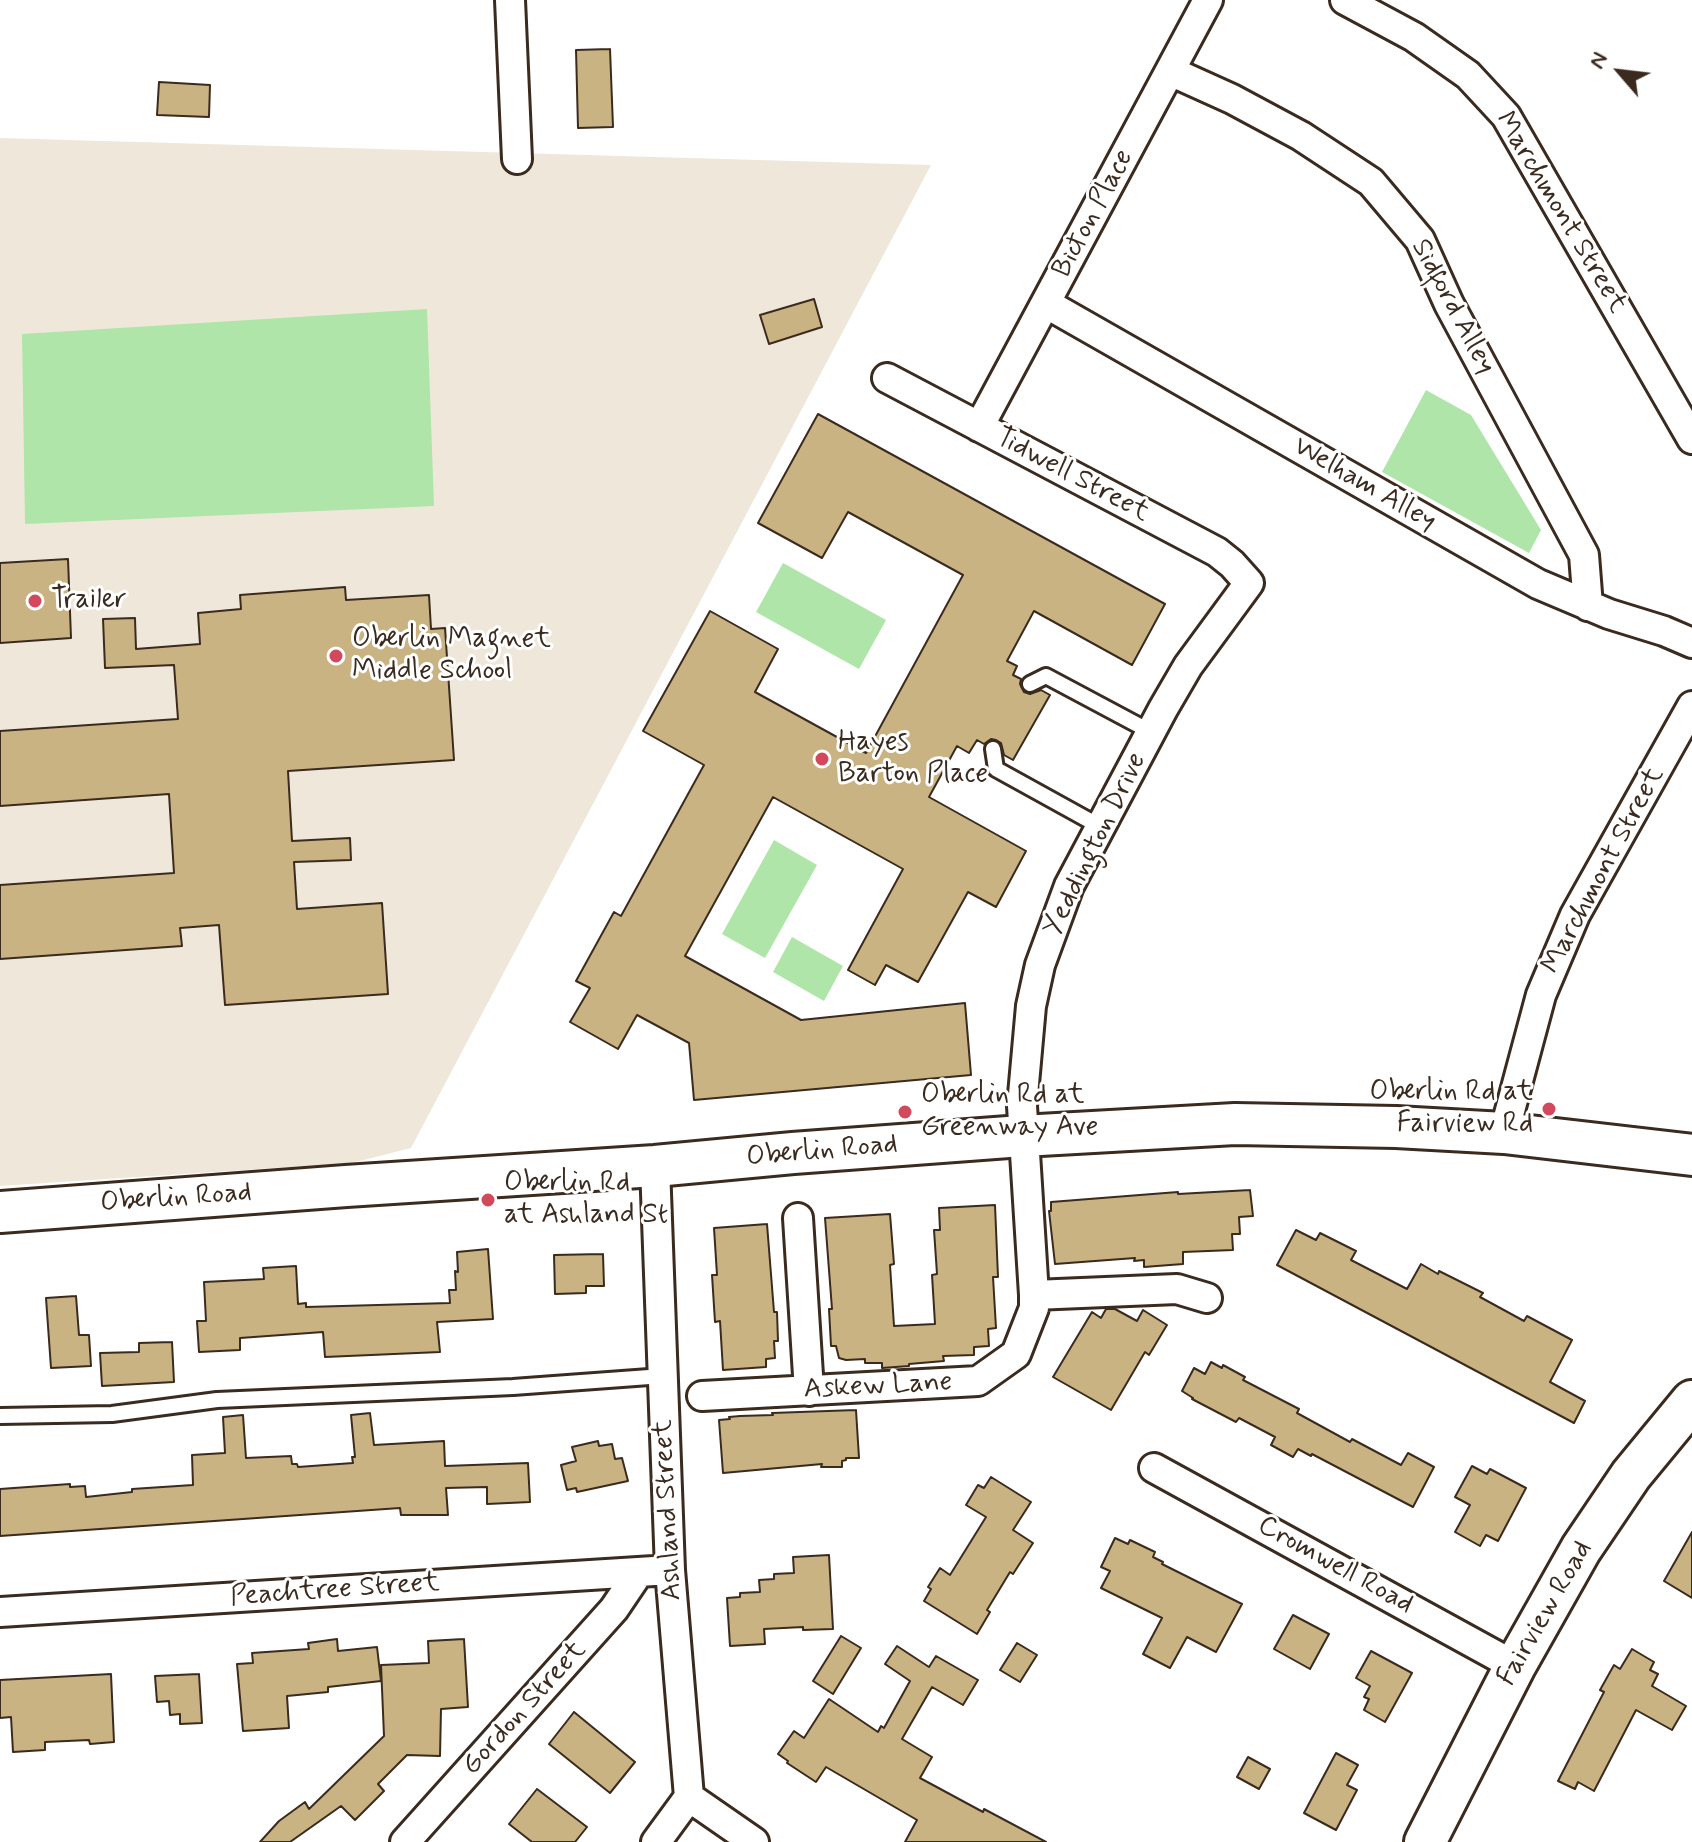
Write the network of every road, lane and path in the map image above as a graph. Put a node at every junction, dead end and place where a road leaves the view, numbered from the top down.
1 (510, 0) edge
2 (1208, 0) edge
3 (1345, 0) edge
4 (1170, 71) junction
5 (517, 159) dead end
6 (1047, 304) junction
7 (887, 378) dead end
8 (979, 427) junction
9 (1692, 439) edge
10 (1249, 583) joint
11 (1588, 606) junction
12 (1692, 643) edge
13 (1030, 684) dead end
14 (1692, 706) edge
15 (1151, 732) junction
16 (993, 749) dead end
17 (1101, 827) junction
18 (1504, 1133) junction
19 (1022, 1136) junction
20 (1692, 1155) edge
21 (655, 1166) junction
22 (0, 1212) edge
23 (798, 1218) dead end
24 (1034, 1295) junction
25 (1207, 1298) dead end
26 (663, 1376) junction
27 (809, 1391) junction
28 (702, 1396) dead end
29 (1692, 1401) edge
30 (0, 1416) edge
31 (1154, 1468) dead end
32 (670, 1570) junction
33 (639, 1572) junction
34 (0, 1612) edge
35 (1515, 1666) junction
36 (689, 1797) junction
37 (405, 1842) edge
38 (656, 1842) edge
39 (754, 1842) edge
40 (1425, 1842) edge

1 - 5 street
2 - 4 street, Bicton Place
3 - 9 street, Marchmont Street
4 - 6 street, Bicton Place
4 - 11 street, Sidford Alley
6 - 8 street, Bicton Place
6 - 11 street, Welham Alley
7 - 8 street, Tidwell Street
8 - 10 street, Tidwell Street
10 - 15 street, Yeddington Drive
11 - 12 street, Welham Alley
13 - 15 lane
14 - 18 street, Marchmont Street
15 - 17 street, Yeddington Drive
16 - 17 lane
17 - 19 street, Yeddington Drive
18 - 19 main road, Oberlin Road
18 - 20 main road, Oberlin Road
19 - 21 main road, Oberlin Road
19 - 24 street, Askew Lane
21 - 22 main road, Oberlin Road
21 - 26 street, Ashland Street
23 - 27 street
24 - 25 street
24 - 27 street, Askew Lane
26 - 30 lane
26 - 32 street, Ashland Street
27 - 28 street, Askew Lane
29 - 35 main road, Fairview Road
31 - 35 street, Cromwell Road
32 - 33 street, Peachtree Street
32 - 36 street, Ashland Street
33 - 34 street, Peachtree Street
33 - 37 street, Gordon Street
35 - 40 main road, Fairview Road
36 - 38 street
36 - 39 street

